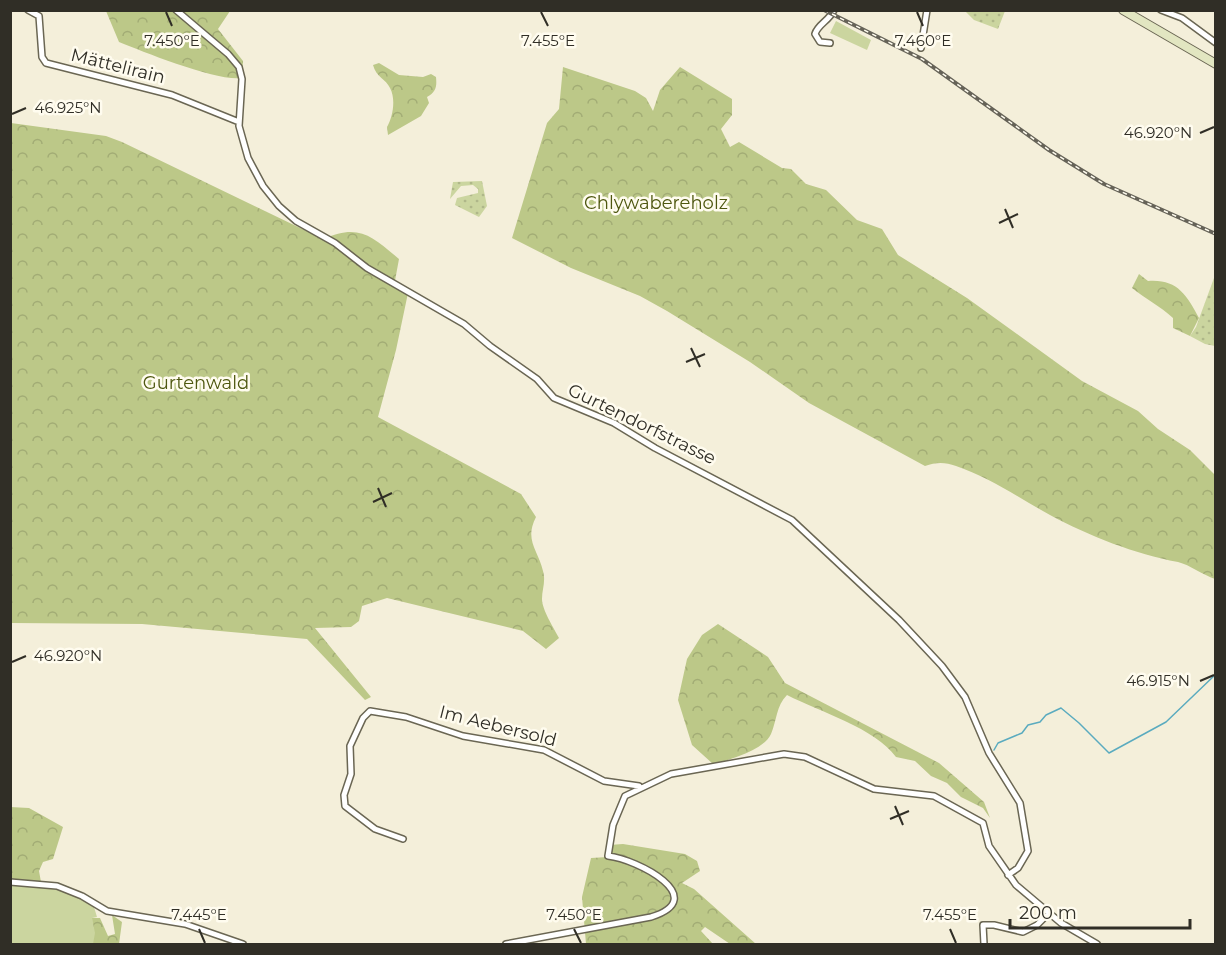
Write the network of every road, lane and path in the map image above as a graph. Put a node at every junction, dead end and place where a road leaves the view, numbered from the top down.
1 (28, 10) edge
2 (176, 10) edge
3 (834, 10) edge
4 (927, 10) edge
5 (1123, 10) edge
6 (1161, 10) edge
7 (830, 43) dead end
8 (1215, 43) edge
9 (921, 48) dead end
10 (1215, 64) edge
11 (239, 122) junction
12 (640, 786) junction
13 (404, 840) dead end
14 (1008, 875) junction
15 (10, 882) edge
16 (1048, 913) junction
17 (243, 945) edge
18 (506, 945) edge
19 (984, 945) edge
20 (1097, 945) edge

1 - 11 street, Mättelirain
2 - 11 street, Gurtendorfstrasse
3 - 7 street
4 - 9 street
5 - 10 main road
6 - 8 street
11 - 14 street, Gurtendorfstrasse
12 - 13 street, Im Aebersold
12 - 14 street
12 - 18 street
14 - 16 street
15 - 17 street
16 - 19 street
16 - 20 street

